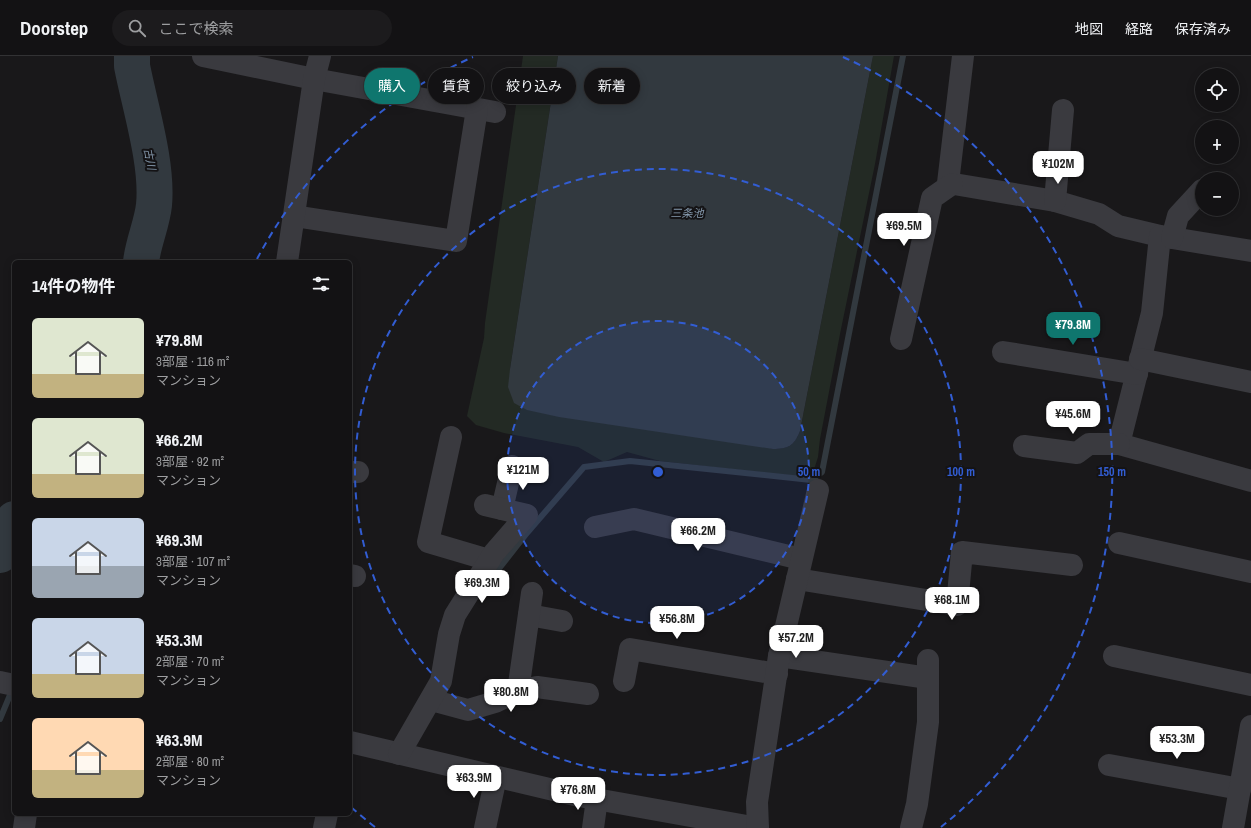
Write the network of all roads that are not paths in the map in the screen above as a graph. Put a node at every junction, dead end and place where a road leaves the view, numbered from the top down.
1 (203, 56) edge
2 (320, 56) edge
3 (963, 56) edge
4 (314, 79) junction
5 (1063, 110) dead end
6 (952, 184) junction
7 (1195, 198) edge
8 (1055, 202) junction
9 (294, 216) junction
10 (1166, 237) junction
11 (1251, 251) edge
12 (287, 260) edge
13 (901, 339) dead end
14 (1003, 352) dead end
15 (1139, 366) junction
16 (1251, 382) edge
17 (452, 437) dead end
18 (1120, 444) junction
19 (1024, 446) dead end
20 (512, 466) dead end
21 (1251, 481) edge
22 (818, 490) dead end
23 (595, 527) dead end
24 (1119, 543) dead end
25 (489, 560) junction
26 (1072, 565) dead end
27 (799, 569) junction
28 (1251, 572) edge
29 (532, 593) dead end
30 (529, 615) junction
31 (562, 621) dead end
32 (1114, 656) dead end
33 (778, 665) junction
34 (624, 681) dead end
35 (0, 682) edge
36 (12, 685) edge
37 (1251, 685) edge
38 (518, 691) junction
39 (588, 694) dead end
40 (436, 701) junction
41 (1251, 727) edge
42 (352, 742) edge
43 (399, 754) junction
44 (1109, 765) dead end
45 (496, 777) junction
46 (1240, 789) junction
47 (597, 799) junction
48 (26, 816) edge
49 (327, 816) edge
50 (24, 828) edge
51 (324, 828) edge
52 (485, 828) edge
53 (593, 828) edge
54 (911, 828) edge
55 (1233, 828) edge

1 - 4 street
2 - 4 street
3 - 6 street
4 - 9 street
4 - 9 street
5 - 8 street
6 - 8 street
6 - 13 street
7 - 10 street
8 - 10 street
9 - 12 street
10 - 11 street
10 - 15 street
14 - 15 street
15 - 16 street
15 - 18 street
17 - 25 street
18 - 19 street
18 - 21 street
20 - 25 street
22 - 27 street
23 - 27 street
24 - 28 street
25 - 40 street
26 - 27 street
27 - 33 street
29 - 30 street
30 - 31 street
30 - 38 street
32 - 37 street
33 - 34 street
33 - 47 street
33 - 54 street
35 - 36 street
38 - 39 street
38 - 40 street
40 - 43 street
41 - 46 street
42 - 43 street
43 - 45 street
44 - 46 street
45 - 47 street
45 - 52 street
46 - 55 street
47 - 53 street
48 - 50 street
49 - 51 street

